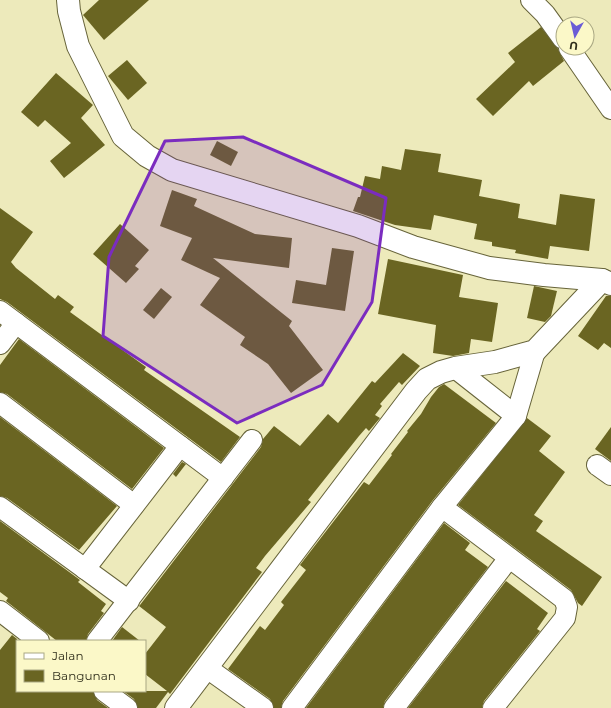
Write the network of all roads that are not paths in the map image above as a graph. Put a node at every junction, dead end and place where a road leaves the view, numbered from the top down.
1 (68, 0) edge
2 (530, 0) edge
3 (555, 28) edge
4 (575, 56) edge
5 (611, 109) edge
6 (607, 282) edge
7 (0, 310) edge
8 (16, 323) junction
9 (0, 344) edge
10 (535, 351) junction
11 (455, 368) junction
12 (0, 404) edge
13 (516, 416) junction
14 (252, 440) dead end
15 (180, 446) junction
16 (223, 478) junction
17 (134, 505) junction
18 (0, 506) edge
19 (442, 506) junction
20 (509, 558) junction
21 (85, 569) junction
22 (129, 601) junction
23 (0, 611) edge
24 (38, 640) edge
25 (98, 640) edge
26 (207, 668) junction
27 (105, 692) edge
28 (127, 708) edge
29 (176, 708) edge
30 (264, 708) edge
31 (292, 708) edge
32 (394, 708) edge
33 (493, 708) edge

1 - 6 street
2 - 3 street
4 - 5 street
6 - 10 street
7 - 8 street
8 - 9 street
8 - 15 street
10 - 11 street
10 - 13 street
11 - 13 street
11 - 26 street
12 - 17 street
13 - 19 street
14 - 16 street
15 - 16 street
15 - 17 street
16 - 22 street
17 - 21 street
18 - 21 street
19 - 20 street
19 - 31 street
20 - 32 street
20 - 33 street
21 - 22 street
22 - 25 street
23 - 24 street
26 - 29 street
26 - 30 street
27 - 28 street

